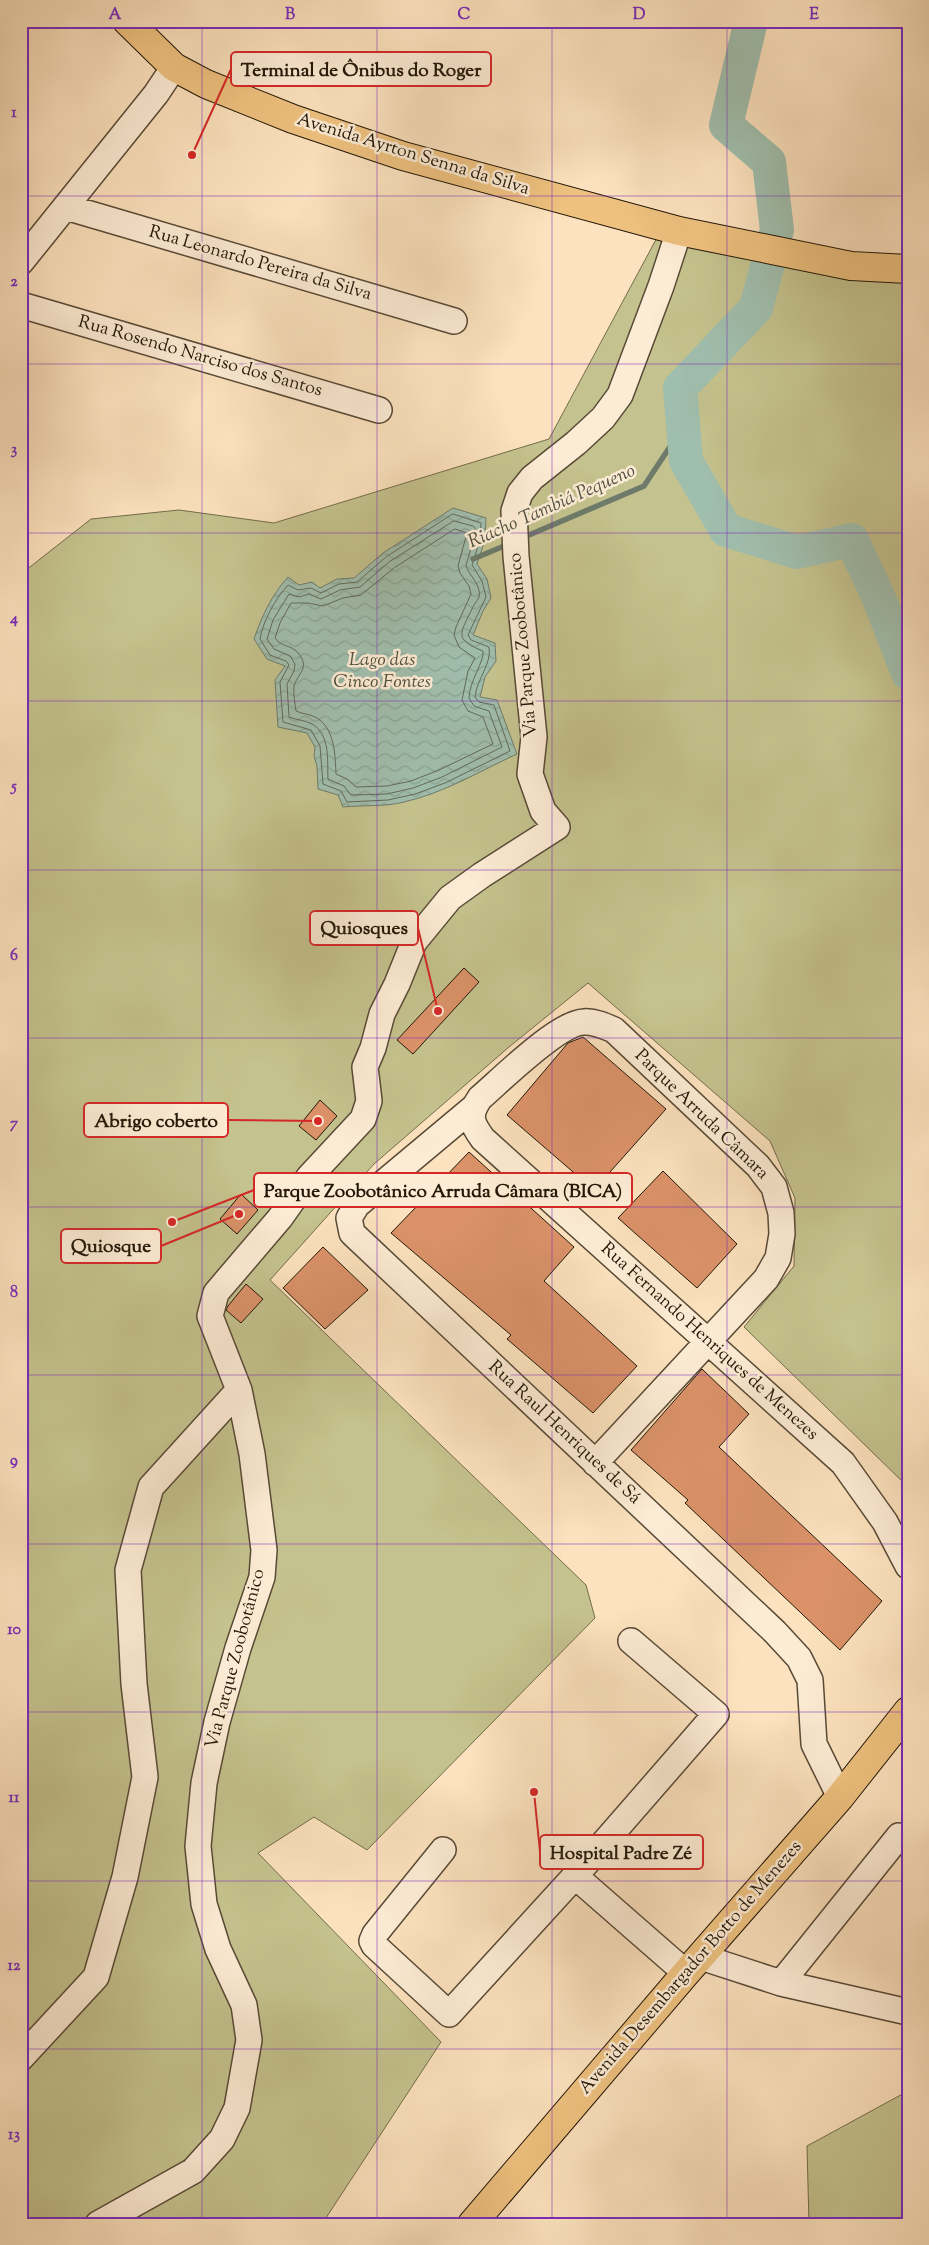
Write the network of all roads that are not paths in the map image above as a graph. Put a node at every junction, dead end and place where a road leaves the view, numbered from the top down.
1 (127, 21) edge
2 (174, 67) junction
3 (66, 207) junction
4 (679, 231) junction
5 (21, 262) edge
6 (908, 269) edge
7 (21, 305) edge
8 (454, 321) dead end
9 (379, 410) dead end
10 (473, 1108) junction
11 (709, 1342) junction
12 (239, 1390) junction
13 (595, 1462) junction
14 (908, 1566) edge
15 (631, 1641) dead end
16 (908, 1711) edge
17 (840, 1797) junction
18 (899, 1836) dead end
19 (443, 1850) dead end
20 (575, 1876) junction
21 (693, 1965) junction
22 (780, 1983) junction
23 (908, 2012) edge
24 (21, 2058) edge
25 (474, 2223) edge
26 (98, 2224) edge

1 - 2 main road, Avenida Ayrton Senna da Silva
2 - 3 street
2 - 4 main road, Avenida Ayrton Senna da Silva
3 - 5 street
3 - 8 street, Rua Leonardo Pereira da Silva
4 - 6 main road, Avenida Ayrton Senna da Silva
4 - 12 street, Via Parque Zoobotânico
7 - 9 street, Rua Rosendo Narciso dos Santos
10 - 11 street, Rua Fernando Henriques de Menezes
10 - 11 street, Parque Arruda Câmara
10 - 13 street, Rua Raul Henriques de Sá
11 - 13 street, Parque Arruda Câmara
11 - 14 street, Rua Fernando Henriques de Menezes
12 - 24 street
12 - 26 street, Via Parque Zoobotânico
13 - 17 street, Rua Raul Henriques de Sá
15 - 20 street
16 - 17 main road, Avenida Desembargador Botto de Menezes
17 - 21 main road, Avenida Desembargador Botto de Menezes
18 - 22 street
19 - 20 street
20 - 21 street
21 - 22 street
21 - 25 main road, Avenida Desembargador Botto de Menezes
22 - 23 street

